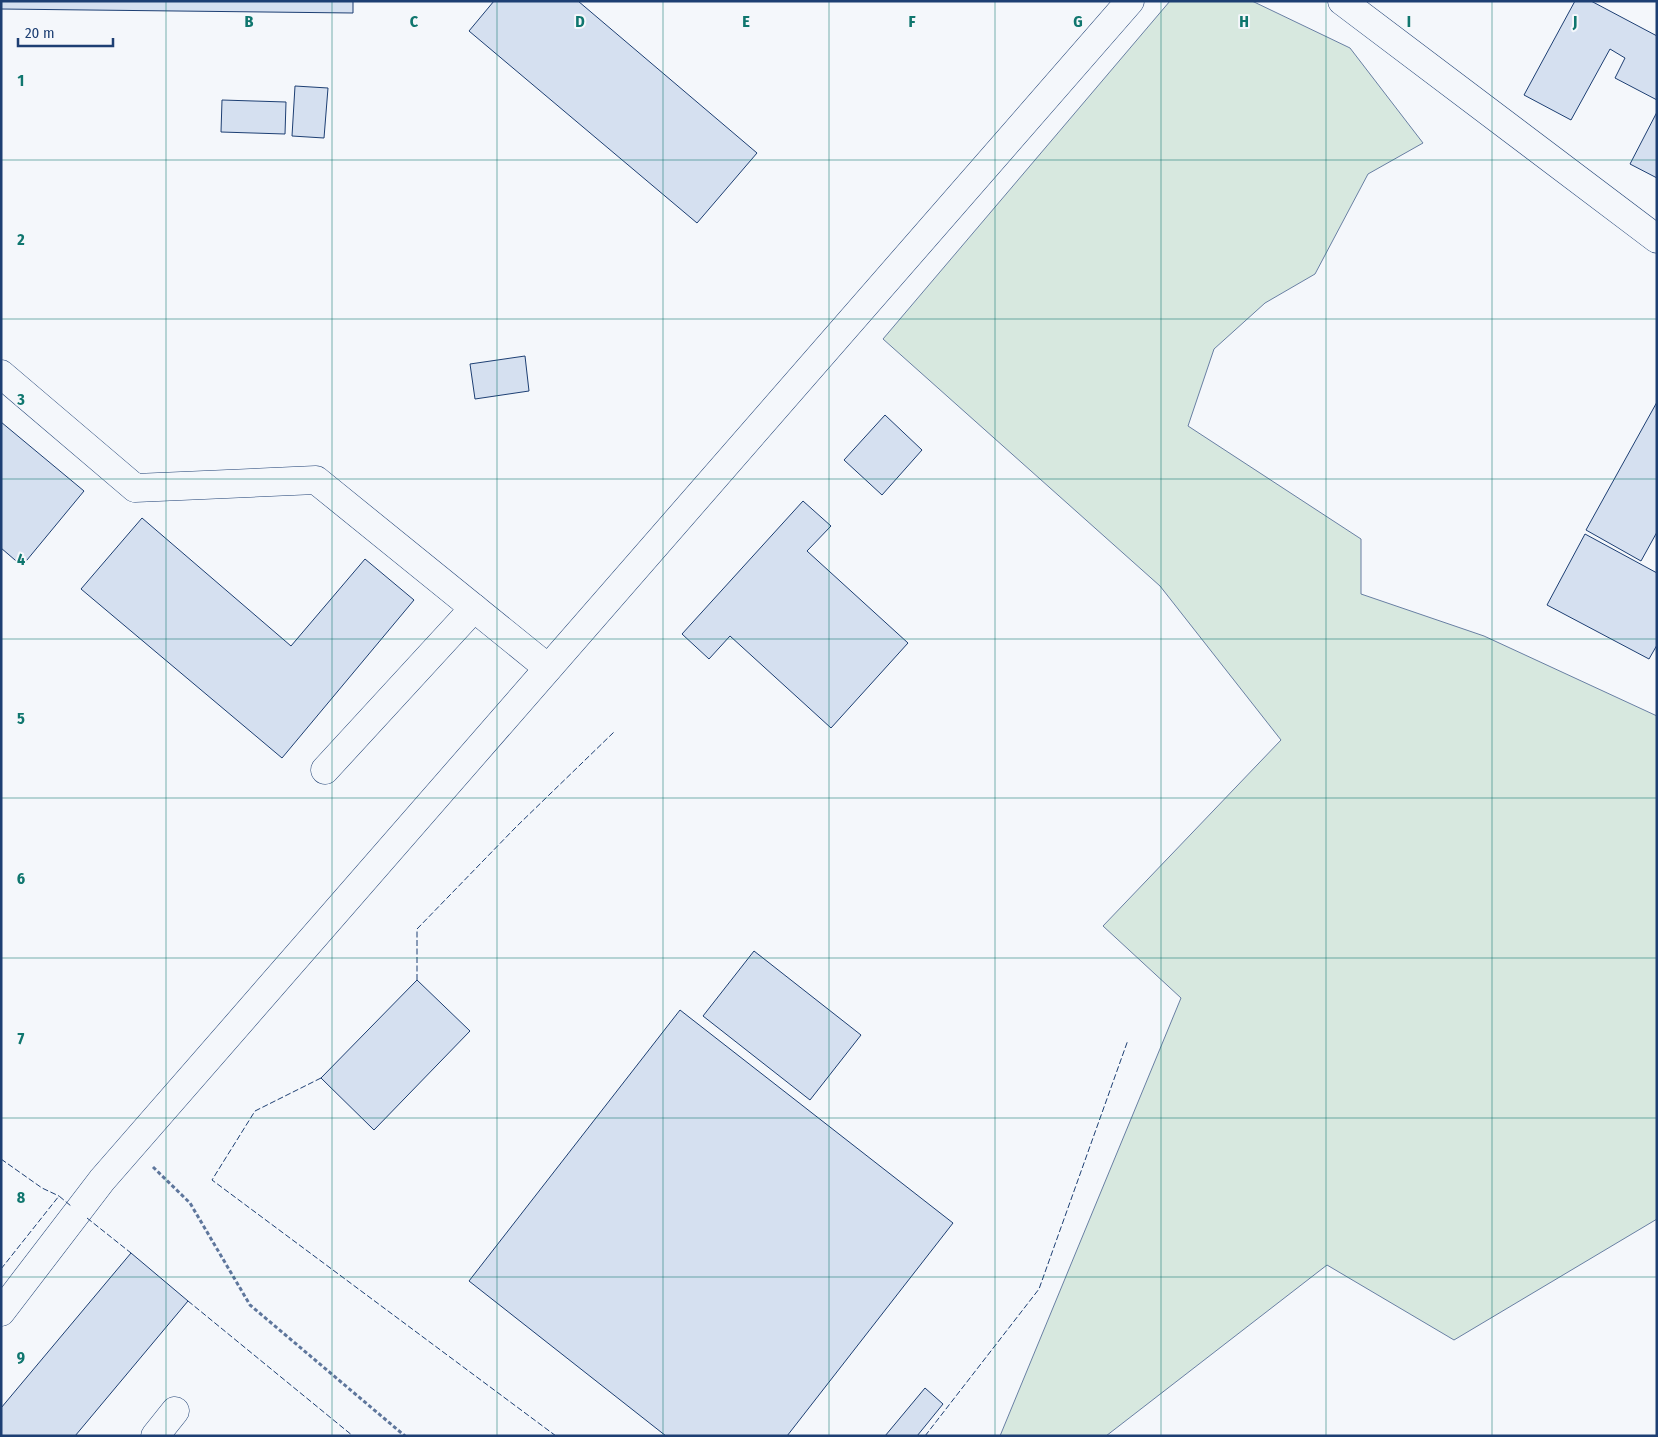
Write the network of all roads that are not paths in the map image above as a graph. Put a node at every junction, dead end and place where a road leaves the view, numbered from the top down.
1 (1130, 1) edge
2 (1342, 1) edge
3 (1657, 239) edge
4 (1, 374) edge
5 (474, 608) junction
6 (548, 668) junction
7 (325, 770) dead end
8 (1, 1312) edge
9 (175, 1411) dead end
10 (155, 1436) edge

1 - 6 lane
2 - 3 lane
4 - 5 lane
5 - 6 lane
5 - 7 lane
6 - 8 lane
9 - 10 lane

